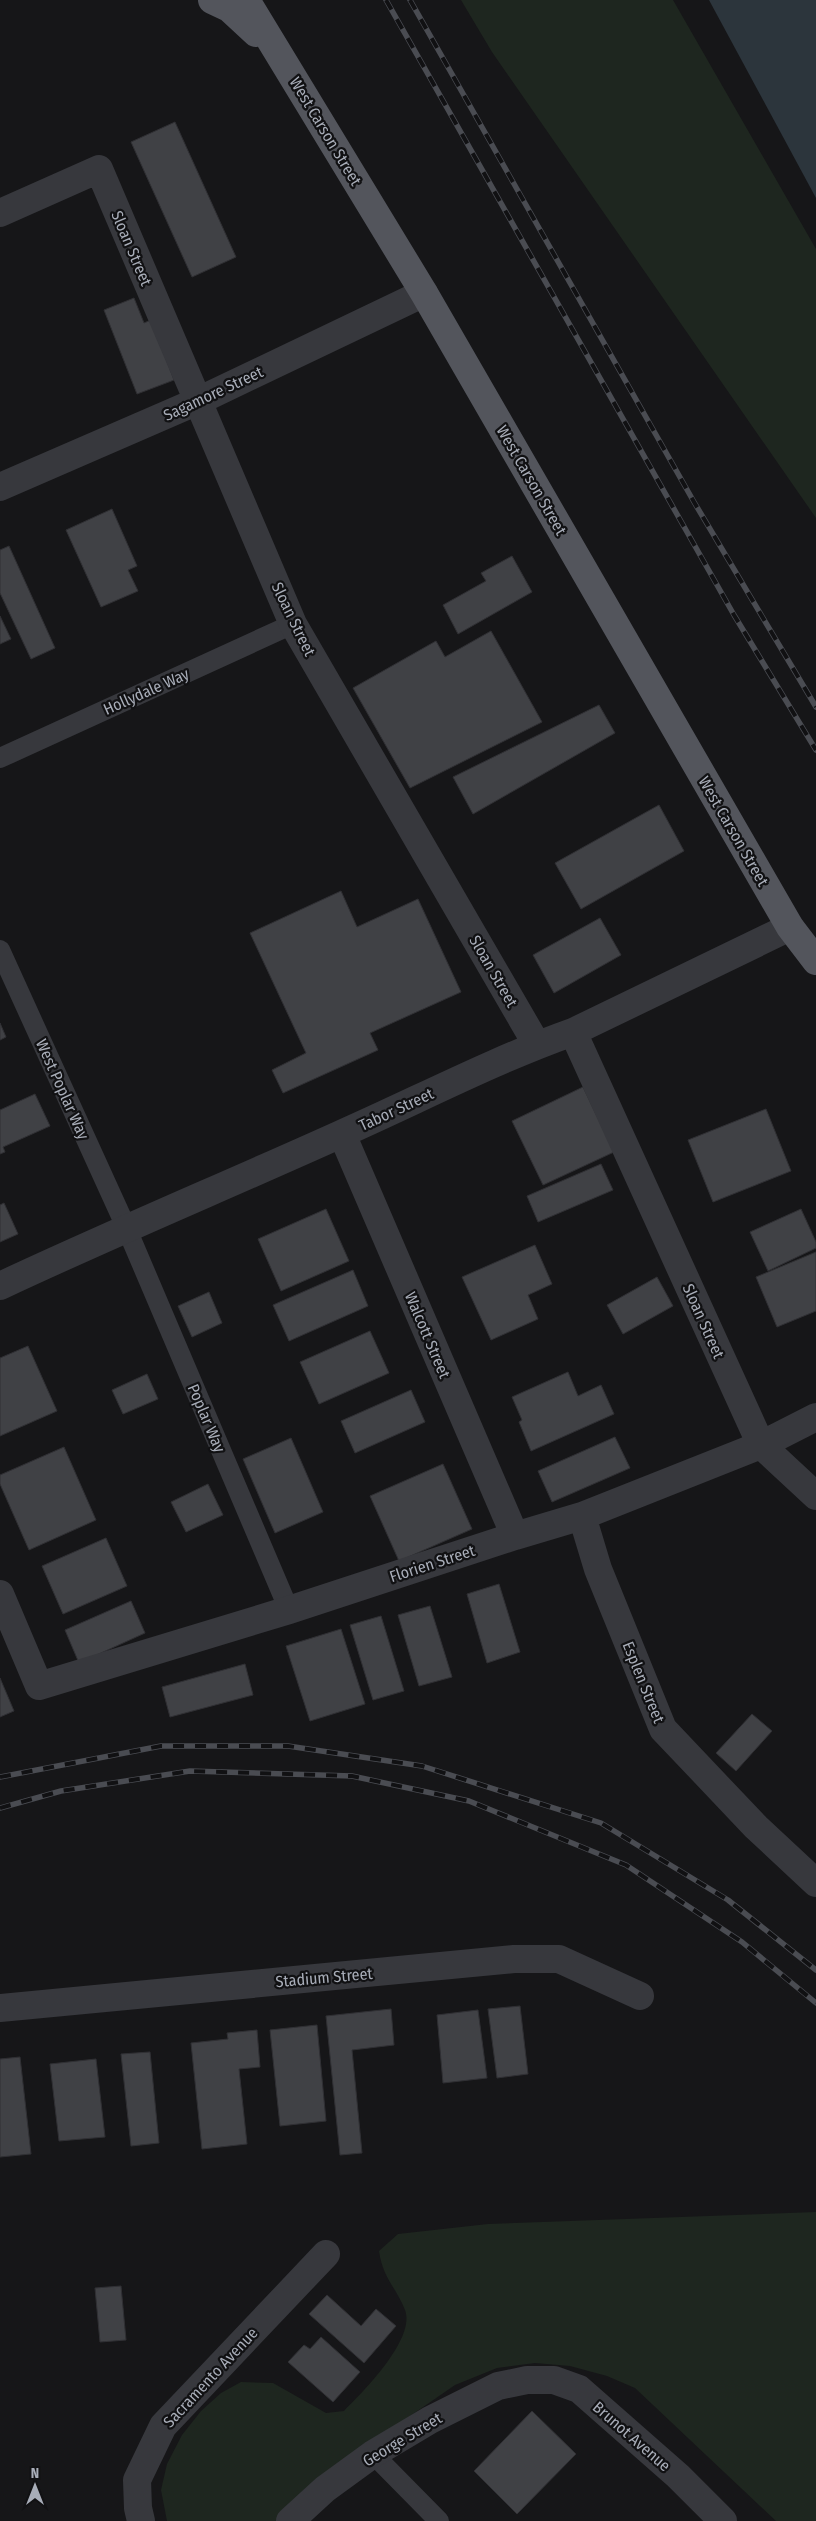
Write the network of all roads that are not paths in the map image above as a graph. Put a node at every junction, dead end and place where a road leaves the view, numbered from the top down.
1 (212, 0) edge
2 (246, 0) edge
3 (278, 52) junction
4 (0, 213) edge
5 (424, 292) junction
6 (198, 401) junction
7 (0, 488) edge
8 (293, 624) junction
9 (0, 758) edge
10 (790, 927) junction
11 (0, 950) edge
12 (816, 961) edge
13 (573, 1032) junction
14 (537, 1045) junction
15 (342, 1134) junction
16 (126, 1227) junction
17 (0, 1286) edge
18 (816, 1417) edge
19 (761, 1445) junction
20 (816, 1496) edge
21 (582, 1516) junction
22 (515, 1536) junction
23 (0, 1594) edge
24 (289, 1610) junction
25 (816, 1883) edge
26 (640, 1996) dead end
27 (0, 2008) edge
28 (326, 2254) dead end
29 (527, 2380) joint
30 (372, 2454) junction
31 (141, 2521) edge
32 (290, 2521) edge
33 (439, 2521) edge
34 (723, 2521) edge

1 - 3 main road
2 - 3 main road, West Carson Street
3 - 5 main road, West Carson Street
4 - 6 street, Sloan Street
5 - 6 street, Sagamore Street
5 - 10 main road, West Carson Street
6 - 7 street, Sagamore Street
6 - 8 street, Sloan Street
8 - 9 lane, Hollydale Way
8 - 14 street, Sloan Street
10 - 12 main road, West Carson Street
10 - 13 street, Tabor Street
11 - 16 lane, West Poplar Way
13 - 14 street, Tabor Street
13 - 19 street, Sloan Street
14 - 15 street, Tabor Street
15 - 16 street, Tabor Street
15 - 22 street, Walcott Street
16 - 17 street, Tabor Street
16 - 24 lane, Poplar Way
18 - 19 street, Florien Street
19 - 20 street
19 - 21 street, Florien Street
21 - 22 street, Florien Street
21 - 25 street, Esplen Street
22 - 24 street, Florien Street
23 - 24 street, Florien Street
26 - 27 street, Stadium Street
28 - 31 street, Sacramento Avenue
29 - 30 street, George Street
29 - 34 street, Brunot Avenue
30 - 32 street, George Street
30 - 33 lane

